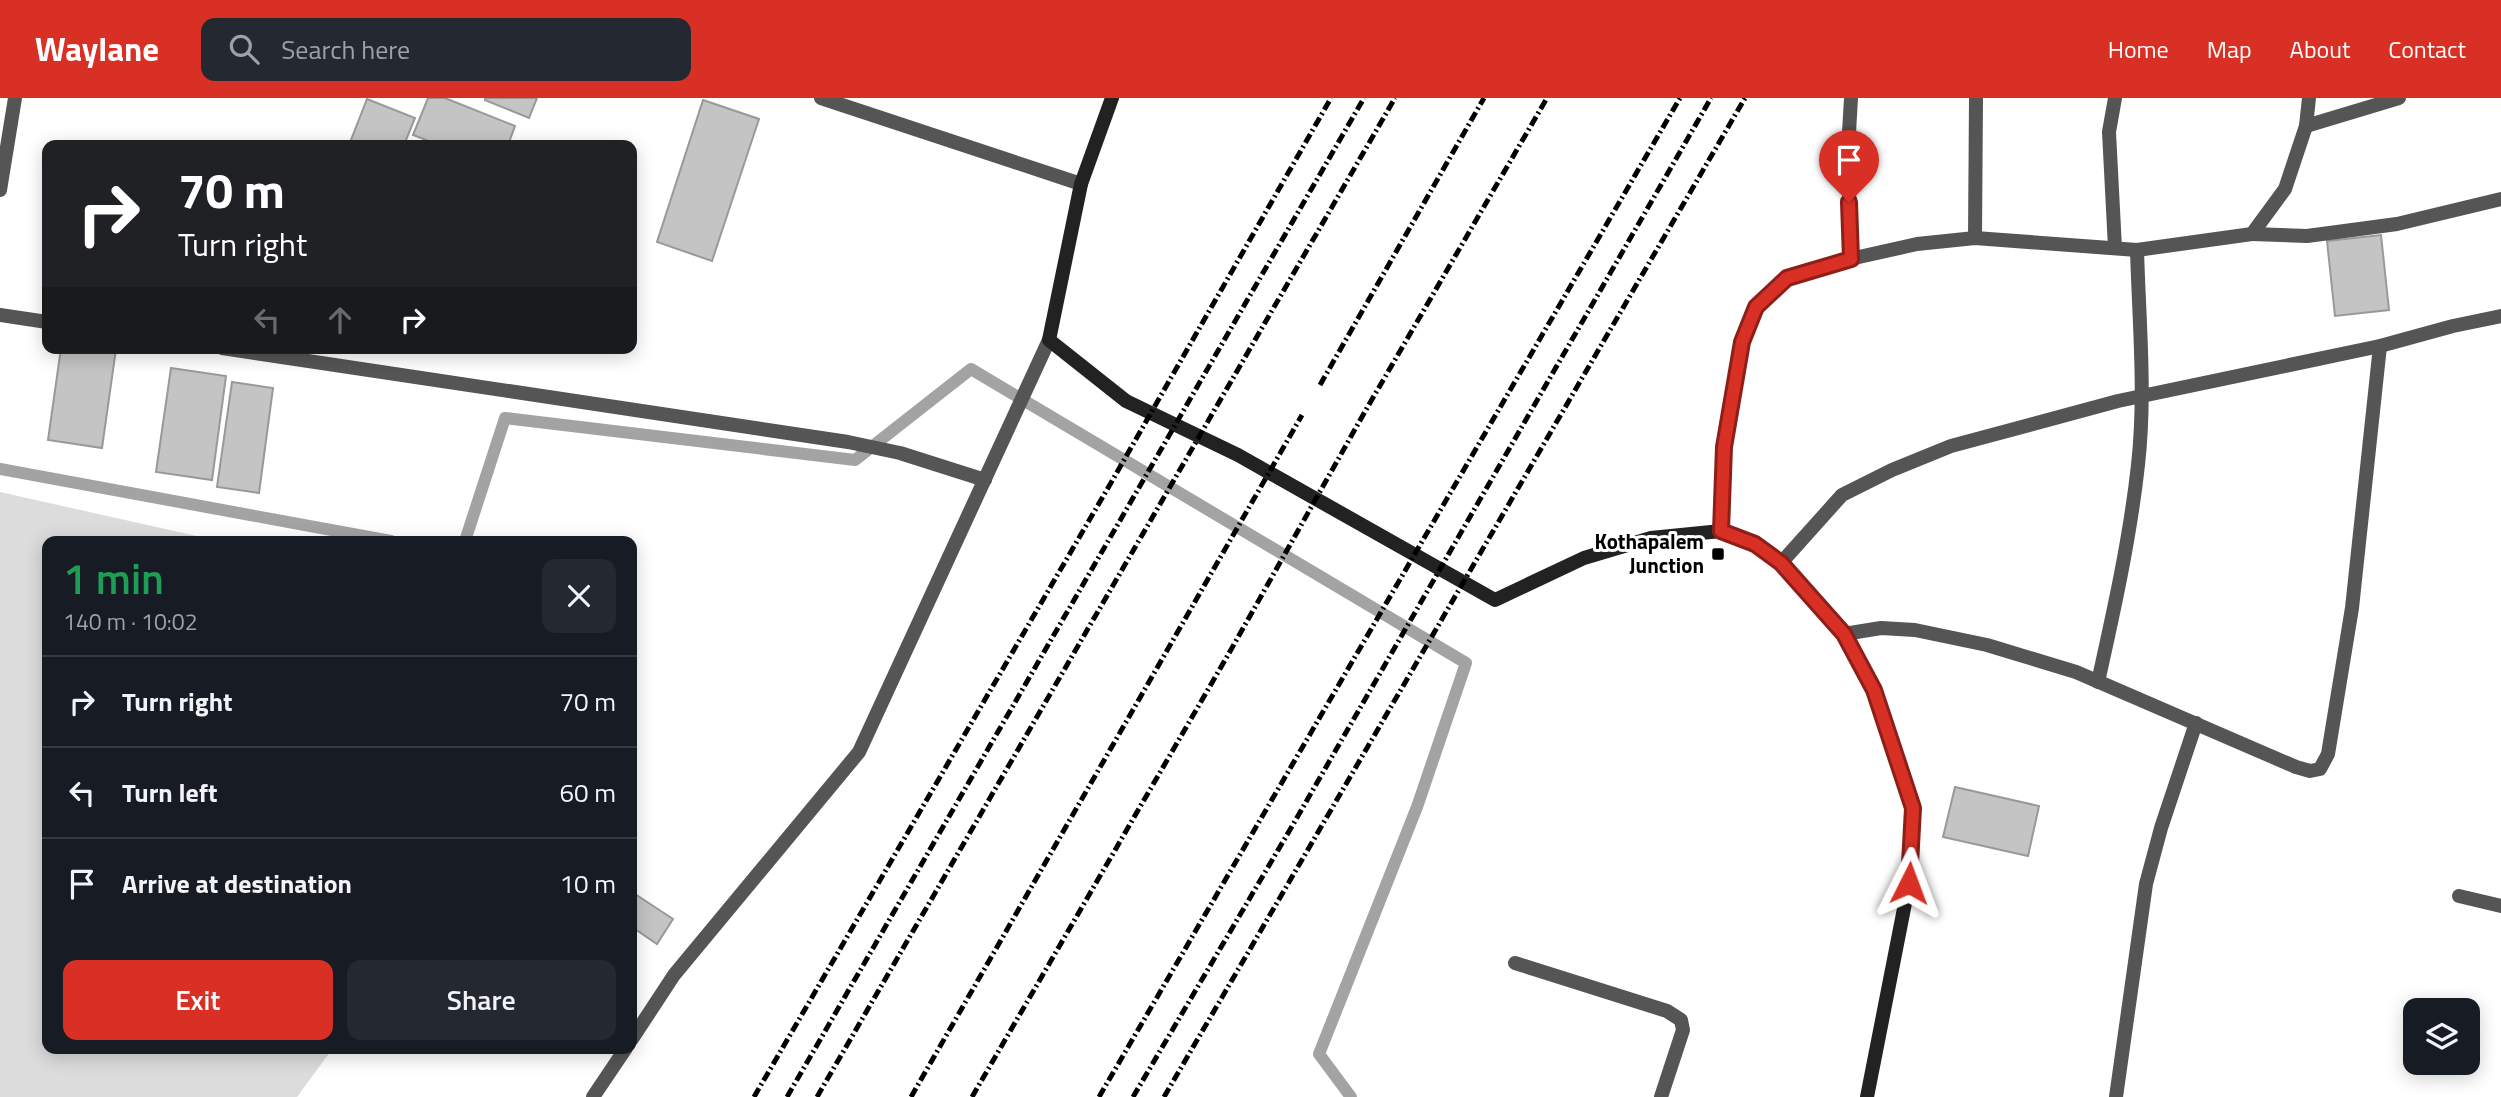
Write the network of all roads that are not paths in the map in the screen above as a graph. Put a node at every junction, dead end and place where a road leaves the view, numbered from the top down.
1 (15, 98) edge
2 (821, 98) edge
3 (1112, 98) edge
4 (1852, 98) edge
5 (1976, 98) edge
6 (2115, 98) edge
7 (2309, 98) edge
8 (2399, 98) edge
9 (2306, 126) junction
10 (1081, 184) junction
11 (0, 190) edge
12 (2501, 199) edge
13 (2252, 234) junction
14 (1975, 239) junction
15 (2115, 248) junction
16 (2137, 250) junction
17 (1851, 259) junction
18 (0, 315) edge
19 (2501, 316) edge
20 (42, 321) edge
21 (1049, 340) junction
22 (2380, 345) junction
23 (262, 354) edge
24 (2141, 395) junction
25 (985, 480) junction
26 (1721, 531) junction
27 (1781, 563) junction
28 (1844, 634) junction
29 (2098, 682) junction
30 (2196, 723) junction
31 (2459, 896) dead end
32 (2501, 906) edge
33 (1515, 963) dead end
34 (637, 1031) edge
35 (622, 1054) edge
36 (593, 1097) edge
37 (1661, 1097) edge
38 (1867, 1097) edge
39 (2116, 1097) edge

1 - 11 street
2 - 10 street
3 - 10 main road
4 - 17 street
5 - 14 street
6 - 15 street
7 - 9 street
8 - 9 street
9 - 13 street
10 - 21 main road
12 - 13 street
13 - 16 street
14 - 15 street
14 - 17 street
15 - 16 street
16 - 24 street
17 - 26 street
18 - 20 street
19 - 22 street
21 - 25 street
21 - 26 main road
22 - 24 street
22 - 30 street
23 - 25 street
24 - 27 street
24 - 29 street
25 - 34 street
26 - 27 main road
27 - 28 main road
28 - 29 street
28 - 38 main road
29 - 30 street
30 - 39 street
31 - 32 street
33 - 37 street
35 - 36 street

